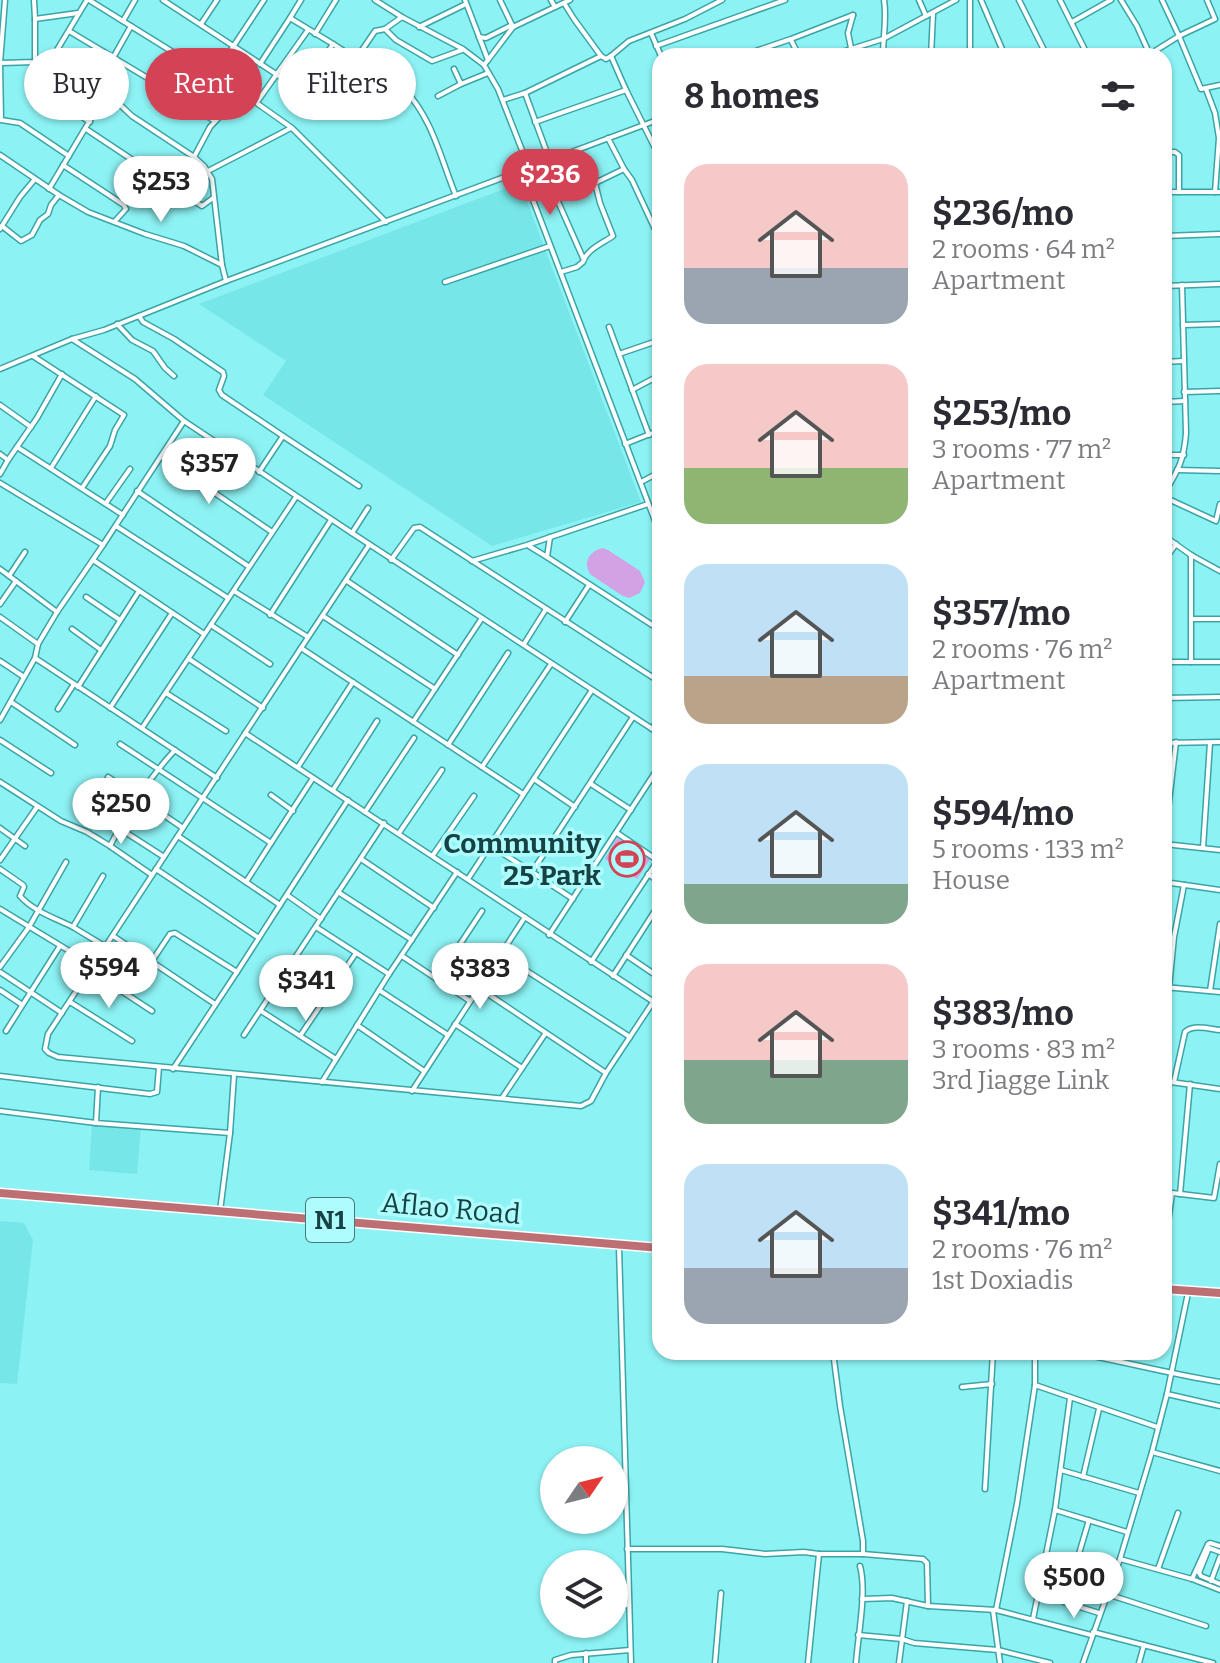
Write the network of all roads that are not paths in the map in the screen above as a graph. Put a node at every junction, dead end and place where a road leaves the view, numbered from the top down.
1 (5, 0) edge
2 (34, 0) edge
3 (88, 0) edge
4 (135, 0) edge
5 (163, 0) edge
6 (217, 0) edge
7 (301, 0) edge
8 (336, 0) edge
9 (500, 0) edge
10 (551, 0) edge
11 (722, 0) edge
12 (785, 0) edge
13 (884, 0) edge
14 (919, 0) edge
15 (956, 0) edge
16 (970, 0) edge
17 (981, 0) edge
18 (1019, 0) edge
19 (1060, 0) edge
20 (1111, 0) edge
21 (1121, 0) edge
22 (1162, 0) edge
23 (1207, 0) edge
24 (261, 1) edge
25 (380, 1) edge
26 (567, 1) edge
27 (466, 2) edge
28 (555, 7) junction
29 (78, 13) junction
30 (933, 13) junction
31 (1215, 14) junction
32 (926, 16) junction
33 (402, 17) junction
34 (290, 18) junction
35 (35, 19) junction
36 (123, 21) junction
37 (1072, 22) junction
38 (201, 24) junction
39 (131, 26) junction
40 (512, 26) junction
41 (1219, 26) edge
42 (419, 27) junction
43 (385, 29) junction
44 (308, 30) junction
45 (69, 31) junction
46 (651, 33) junction
47 (315, 34) junction
48 (1179, 36) junction
49 (479, 37) junction
50 (791, 39) junction
51 (883, 39) junction
52 (333, 44) junction
53 (233, 46) junction
54 (656, 46) joint
55 (59, 48) edge
56 (94, 48) edge
57 (119, 48) edge
58 (166, 48) edge
59 (236, 48) edge
60 (331, 48) edge
61 (339, 48) edge
62 (363, 48) edge
63 (765, 48) edge
64 (795, 48) edge
65 (851, 48) joint
66 (883, 48) edge
67 (931, 48) edge
68 (970, 48) edge
69 (1002, 48) edge
70 (1043, 48) edge
71 (1084, 48) edge
72 (1145, 48) edge
73 (1159, 48) edge
74 (463, 49) junction
75 (601, 56) junction
76 (611, 56) junction
77 (0, 60) edge
78 (488, 60) junction
79 (262, 61) edge
80 (262, 65) edge
81 (484, 65) junction
82 (454, 69) dead end
83 (489, 72) junction
84 (277, 75) junction
85 (461, 84) junction
86 (1220, 85) edge
87 (1206, 89) junction
88 (626, 90) junction
89 (525, 93) junction
90 (262, 95) edge
91 (438, 96) dead end
92 (503, 100) junction
93 (416, 105) edge
94 (262, 107) edge
95 (129, 113) edge
96 (87, 120) edge
97 (215, 121) edge
98 (90, 122) joint
99 (535, 122) junction
100 (652, 122) edge
101 (643, 125) junction
102 (292, 128) junction
103 (86, 129) junction
104 (1219, 131) edge
105 (608, 138) junction
106 (652, 142) edge
107 (1172, 152) edge
108 (0, 155) edge
109 (69, 156) junction
110 (194, 157) junction
111 (550, 161) junction
112 (541, 163) junction
113 (63, 165) junction
114 (529, 168) junction
115 (624, 169) junction
116 (208, 171) junction
117 (522, 171) junction
118 (35, 179) junction
119 (595, 183) junction
120 (49, 189) junction
121 (1172, 192) edge
122 (1179, 192) junction
123 (1218, 192) edge
124 (59, 195) junction
125 (456, 196) junction
126 (557, 196) junction
127 (214, 198) junction
128 (114, 222) junction
129 (386, 222) junction
130 (652, 223) edge
131 (1, 228) edge
132 (1220, 234) edge
133 (1172, 236) edge
134 (550, 246) junction
135 (583, 258) junction
136 (222, 265) junction
137 (561, 272) junction
138 (226, 281) junction
139 (445, 282) dead end
140 (1220, 284) edge
141 (1182, 285) junction
142 (1172, 286) edge
143 (139, 316) junction
144 (117, 324) junction
145 (1220, 324) edge
146 (1183, 325) junction
147 (609, 327) dead end
148 (72, 339) junction
149 (652, 343) edge
150 (619, 354) junction
151 (33, 356) junction
152 (1183, 361) junction
153 (1172, 362) edge
154 (0, 369) edge
155 (62, 374) junction
156 (174, 376) dead end
157 (652, 379) edge
158 (632, 390) junction
159 (1220, 391) edge
160 (1184, 392) junction
161 (96, 396) junction
162 (1185, 401) junction
163 (1172, 402) edge
164 (0, 405) edge
165 (184, 421) junction
166 (31, 427) junction
167 (652, 434) edge
168 (649, 435) junction
169 (283, 436) junction
170 (625, 444) junction
171 (17, 447) junction
172 (0, 454) edge
173 (1172, 455) edge
174 (1184, 455) junction
175 (162, 457) junction
176 (8, 460) junction
177 (51, 468) junction
178 (130, 469) dead end
179 (1177, 470) junction
180 (1220, 471) edge
181 (259, 472) junction
182 (0, 474) edge
183 (652, 476) edge
184 (1172, 480) edge
185 (641, 482) junction
186 (0, 483) edge
187 (359, 486) dead end
188 (82, 488) junction
189 (137, 491) junction
190 (296, 497) junction
191 (1172, 499) edge
192 (106, 504) junction
193 (649, 504) junction
194 (1220, 504) edge
195 (368, 508) dead end
196 (652, 510) edge
197 (123, 515) junction
198 (331, 520) junction
199 (1218, 522) edge
200 (116, 526) junction
201 (272, 532) junction
202 (352, 533) junction
203 (550, 537) junction
204 (1172, 541) edge
205 (1176, 544) junction
206 (103, 545) junction
207 (369, 545) junction
208 (527, 545) junction
209 (1172, 550) edge
210 (25, 552) dead end
211 (1191, 555) junction
212 (547, 557) junction
213 (93, 560) junction
214 (391, 560) junction
215 (472, 561) junction
216 (249, 566) junction
217 (0, 569) edge
218 (1220, 571) edge
219 (9, 576) junction
220 (16, 581) junction
221 (347, 581) junction
222 (589, 585) junction
223 (139, 591) junction
224 (234, 591) junction
225 (86, 597) dead end
226 (228, 598) junction
227 (0, 604) edge
228 (546, 609) junction
229 (57, 612) junction
230 (172, 613) junction
231 (270, 615) junction
232 (323, 616) junction
233 (0, 617) edge
234 (482, 618) junction
235 (1192, 619) junction
236 (1220, 619) edge
237 (120, 620) junction
238 (565, 622) junction
239 (211, 625) junction
240 (652, 625) edge
241 (72, 629) dead end
242 (204, 634) junction
243 (308, 637) junction
244 (38, 644) junction
245 (523, 645) junction
246 (301, 648) junction
247 (101, 650) junction
248 (508, 653) dead end
249 (458, 655) junction
250 (35, 658) junction
251 (189, 659) junction
252 (0, 661) edge
253 (1172, 662) edge
254 (1191, 662) junction
255 (1220, 662) edge
256 (270, 664) dead end
257 (551, 664) junction
258 (24, 677) junction
259 (652, 677) edge
260 (353, 682) junction
261 (76, 686) junction
262 (435, 689) junction
263 (592, 690) junction
264 (166, 693) junction
265 (1220, 697) edge
266 (1172, 698) edge
267 (11, 702) junction
268 (0, 707) edge
269 (110, 708) junction
270 (263, 708) junction
271 (58, 709) dead end
272 (6, 711) junction
273 (633, 717) junction
274 (0, 720) edge
275 (377, 721) dead end
276 (413, 722) junction
277 (142, 728) junction
278 (652, 729) edge
279 (226, 731) dead end
280 (245, 733) junction
281 (414, 738) dead end
282 (0, 740) edge
283 (1172, 742) edge
284 (1176, 742) junction
285 (1220, 742) edge
286 (1210, 743) junction
287 (120, 744) dead end
288 (75, 745) dead end
289 (448, 745) junction
290 (175, 750) junction
291 (298, 767) junction
292 (482, 767) junction
293 (157, 769) junction
294 (442, 770) dead end
295 (51, 773) dead end
296 (1172, 776) edge
297 (108, 777) dead end
298 (652, 777) edge
299 (217, 778) junction
300 (313, 778) junction
301 (534, 779) junction
302 (1, 784) edge
303 (591, 784) junction
304 (333, 790) junction
305 (523, 794) junction
306 (271, 795) dead end
307 (474, 796) dead end
308 (139, 798) junction
309 (202, 799) junction
310 (348, 800) junction
311 (37, 807) junction
312 (575, 807) junction
313 (631, 810) junction
314 (293, 811) junction
315 (94, 812) dead end
316 (365, 812) junction
317 (384, 823) junction
318 (0, 828) edge
319 (119, 828) junction
320 (183, 828) junction
321 (399, 833) junction
322 (617, 833) junction
323 (178, 836) junction
324 (14, 837) junction
325 (271, 843) junction
326 (1172, 845) edge
327 (25, 846) dead end
328 (110, 846) junction
329 (491, 846) junction
330 (1203, 848) junction
331 (1220, 850) edge
332 (652, 854) edge
333 (433, 855) junction
334 (164, 857) junction
335 (361, 859) junction
336 (0, 860) edge
337 (66, 862) dead end
338 (652, 868) edge
339 (0, 869) edge
340 (156, 869) junction
341 (457, 872) junction
342 (532, 872) junction
343 (648, 874) junction
344 (152, 875) junction
345 (103, 876) dead end
346 (652, 877) edge
347 (468, 879) junction
348 (246, 882) junction
349 (1172, 883) edge
350 (1184, 885) junction
351 (1220, 890) edge
352 (338, 892) junction
353 (287, 895) junction
354 (573, 899) junction
355 (280, 905) junction
356 (434, 908) junction
357 (0, 909) edge
358 (38, 910) junction
359 (482, 911) dead end
360 (652, 915) edge
361 (525, 917) junction
362 (321, 919) junction
363 (1220, 924) edge
364 (29, 927) junction
365 (73, 927) junction
366 (316, 927) junction
367 (549, 935) junction
368 (113, 936) junction
369 (259, 938) junction
370 (412, 940) junction
371 (60, 946) junction
372 (106, 947) junction
373 (1172, 950) edge
374 (356, 953) junction
375 (502, 955) junction
376 (626, 955) junction
377 (402, 956) junction
378 (152, 961) junction
379 (591, 962) junction
380 (92, 968) junction
381 (0, 970) edge
382 (237, 972) junction
383 (652, 973) edge
384 (389, 974) junction
385 (613, 976) junction
386 (437, 979) junction
387 (479, 988) junction
388 (1172, 988) edge
389 (0, 990) edge
390 (379, 990) junction
391 (1210, 991) junction
392 (30, 992) junction
393 (1220, 992) edge
394 (470, 1001) junction
395 (652, 1001) edge
396 (70, 1002) junction
397 (215, 1004) junction
398 (652, 1004) edge
399 (22, 1005) junction
400 (152, 1011) dead end
401 (261, 1011) junction
402 (62, 1013) junction
403 (455, 1024) junction
404 (357, 1025) junction
405 (1220, 1030) edge
406 (6, 1031) dead end
407 (545, 1034) junction
408 (244, 1035) dead end
409 (448, 1035) junction
410 (300, 1036) junction
411 (630, 1037) junction
412 (132, 1041) dead end
413 (336, 1059) junction
414 (159, 1067) junction
415 (522, 1068) junction
416 (173, 1069) junction
417 (425, 1071) junction
418 (606, 1073) junction
419 (234, 1075) junction
420 (0, 1076) edge
421 (322, 1082) junction
422 (1174, 1082) joint
423 (1190, 1084) junction
424 (98, 1087) junction
425 (1220, 1089) edge
426 (412, 1091) junction
427 (502, 1099) junction
428 (0, 1111) edge
429 (96, 1123) junction
430 (230, 1133) junction
431 (1220, 1164) edge
432 (0, 1193) edge
433 (1172, 1193) edge
434 (1180, 1194) junction
435 (1214, 1198) junction
436 (1215, 1205) dead end
437 (220, 1211) junction
438 (619, 1245) junction
439 (652, 1247) edge
440 (1172, 1290) edge
441 (1188, 1291) junction
442 (1220, 1293) edge
443 (834, 1360) edge
444 (993, 1360) edge
445 (1035, 1360) edge
446 (1115, 1360) edge
447 (1171, 1374) junction
448 (1220, 1382) edge
449 (992, 1384) junction
450 (1035, 1385) junction
451 (962, 1387) dead end
452 (1167, 1394) junction
453 (1070, 1398) junction
454 (1220, 1406) edge
455 (1099, 1409) junction
456 (1158, 1428) junction
457 (1152, 1452) junction
458 (1061, 1470) junction
459 (1220, 1471) edge
460 (1083, 1477) junction
461 (985, 1489) dead end
462 (1139, 1493) junction
463 (1055, 1510) junction
464 (1178, 1513) dead end
465 (1089, 1520) junction
466 (1127, 1532) junction
467 (627, 1549) junction
468 (1220, 1552) edge
469 (819, 1554) junction
470 (863, 1554) junction
471 (1120, 1559) junction
472 (860, 1566) dead end
473 (1158, 1569) junction
474 (1218, 1570) edge
475 (1192, 1579) junction
476 (1210, 1582) junction
477 (1220, 1587) edge
478 (721, 1593) dead end
479 (1107, 1594) junction
480 (862, 1599) junction
481 (907, 1601) junction
482 (629, 1605) joint
483 (928, 1606) junction
484 (994, 1610) junction
485 (1099, 1613) junction
486 (1033, 1619) junction
487 (1206, 1626) dead end
488 (1092, 1634) junction
489 (858, 1635) junction
490 (902, 1639) junction
491 (1144, 1645) junction
492 (630, 1650) junction
493 (998, 1650) junction
494 (586, 1653) junction
495 (555, 1663) edge
496 (586, 1663) edge
497 (631, 1663) edge
498 (715, 1663) edge
499 (808, 1663) edge
500 (856, 1663) edge
501 (899, 1663) edge
502 (1000, 1663) edge
503 (1050, 1663) edge
504 (1083, 1663) edge
505 (1139, 1663) edge
506 (1213, 1663) edge

1 - 77 street
2 - 35 street
3 - 29 street
3 - 36 street
4 - 36 street
5 - 38 street
6 - 38 street
7 - 34 street
8 - 47 street
9 - 40 street
10 - 28 street
11 - 46 street
12 - 54 street
13 - 51 street
14 - 32 street
15 - 30 street
16 - 68 street
17 - 69 street
18 - 70 street
19 - 37 street
20 - 37 street
21 - 72 street
22 - 48 street
23 - 31 street
24 - 53 street
25 - 33 street
26 - 28 street
26 - 75 street
27 - 42 street
27 - 49 street
28 - 40 street
29 - 35 street
29 - 45 street
30 - 32 street
30 - 67 street
31 - 41 street
31 - 48 street
32 - 51 street
33 - 42 street
33 - 43 street
34 - 44 street
34 - 79 street
35 - 77 street
36 - 39 street
37 - 71 street
38 - 53 street
39 - 57 street
39 - 58 street
40 - 49 street
40 - 78 street
42 - 74 street
43 - 62 street
43 - 74 street
44 - 47 street
44 - 84 street
45 - 55 street
45 - 56 street
46 - 54 street
46 - 76 street
47 - 52 street
48 - 73 street
48 - 87 street
49 - 78 street
50 - 63 street
50 - 64 street
50 - 65 street
51 - 65 street
51 - 66 street
52 - 60 street
52 - 61 street
53 - 59 street
74 - 81 street
75 - 76 street
75 - 89 street
76 - 88 street
77 - 109 street
78 - 81 street
80 - 84 street
81 - 83 street
82 - 85 street
83 - 85 street
83 - 92 street
84 - 90 street
85 - 91 street
86 - 87 street
87 - 104 street
88 - 99 street
88 - 101 street
89 - 92 street
89 - 99 street
92 - 114 street
93 - 125 street
94 - 102 street
95 - 110 street
96 - 98 street
97 - 110 street
98 - 103 street
99 - 111 street
100 - 101 street
101 - 105 street
101 - 106 street
102 - 116 street
102 - 129 street
103 - 109 street
103 - 127 street
104 - 123 street
105 - 111 street
105 - 115 street
107 - 122 street
108 - 118 street
109 - 113 street
110 - 116 street
111 - 112 street
112 - 114 street
112 - 126 street
113 - 120 street
113 - 128 street
114 - 117 street
115 - 119 street
115 - 130 street
116 - 127 street
117 - 125 street
117 - 134 street
118 - 120 street
118 - 131 street
119 - 126 street
119 - 135 street
120 - 124 street
121 - 122 street
122 - 123 street
124 - 128 street
124 - 131 street
125 - 129 street
126 - 135 street
127 - 136 street
128 - 136 street
129 - 138 street
132 - 133 street
134 - 137 street
134 - 139 street
135 - 137 street
136 - 138 street
137 - 170 street
138 - 143 street
140 - 141 street
141 - 142 street
141 - 146 street
143 - 144 street
143 - 169 street
144 - 148 street
144 - 156 street
145 - 146 street
146 - 152 street
147 - 150 street
148 - 151 street
148 - 165 street
149 - 150 street
150 - 158 street
151 - 154 street
151 - 155 street
152 - 153 street
152 - 160 street
155 - 161 street
155 - 166 street
157 - 158 street
158 - 168 street
159 - 160 street
160 - 162 street
161 - 177 street
161 - 188 street
162 - 163 street
162 - 174 street
164 - 166 street
165 - 175 street
165 - 181 street
166 - 171 street
167 - 168 street
168 - 170 street
169 - 181 street
169 - 187 street
170 - 185 street
171 - 176 street
171 - 177 street
172 - 176 street
173 - 174 street
174 - 179 street
175 - 189 street
175 - 201 street
176 - 182 street
177 - 188 street
178 - 192 street
179 - 180 street
179 - 184 street
181 - 190 street
183 - 185 street
185 - 193 street
186 - 206 street
188 - 192 street
189 - 197 street
189 - 216 street
190 - 198 street
190 - 201 street
191 - 199 street
192 - 197 street
193 - 196 street
193 - 203 street
194 - 199 street
195 - 202 street
197 - 200 street
198 - 202 street
198 - 231 street
200 - 206 street
200 - 226 street
201 - 216 street
202 - 207 street
203 - 208 street
203 - 212 street
204 - 205 street
205 - 209 street
205 - 211 street
206 - 213 street
207 - 214 street
207 - 221 street
208 - 212 street
208 - 215 street
210 - 219 street
211 - 218 street
211 - 235 street
212 - 222 street
213 - 223 street
213 - 229 street
214 - 215 street
214 - 234 street
215 - 228 street
216 - 224 street
217 - 219 street
219 - 220 street
220 - 227 street
220 - 229 street
221 - 232 street
221 - 249 street
222 - 238 street
222 - 240 street
223 - 230 street
223 - 237 street
224 - 226 street
224 - 231 street
225 - 237 street
226 - 239 street
228 - 238 street
228 - 245 street
229 - 244 street
230 - 242 street
230 - 269 street
231 - 243 street
232 - 243 street
232 - 262 street
233 - 244 street
234 - 245 street
234 - 249 street
235 - 236 street
235 - 254 street
237 - 247 street
238 - 259 street
239 - 242 street
239 - 256 street
241 - 247 street
242 - 251 street
243 - 246 street
244 - 250 street
245 - 257 street
246 - 260 street
246 - 270 street
247 - 261 street
248 - 289 street
249 - 262 street
250 - 258 street
250 - 261 street
251 - 264 street
251 - 270 street
252 - 258 street
253 - 254 street
254 - 255 street
257 - 263 street
257 - 292 street
258 - 267 street
260 - 276 street
260 - 291 street
261 - 269 street
261 - 271 street
262 - 276 street
263 - 273 street
263 - 301 street
264 - 277 street
264 - 279 street
265 - 266 street
267 - 272 street
267 - 288 street
268 - 272 street
269 - 277 street
270 - 280 street
272 - 274 street
273 - 278 street
273 - 303 street
275 - 304 street
276 - 289 street
277 - 290 street
280 - 291 street
280 - 299 street
281 - 316 street
282 - 295 street
283 - 284 street
284 - 286 street
284 - 296 street
285 - 286 street
286 - 330 street
287 - 293 street
289 - 292 street
290 - 293 street
290 - 299 street
291 - 300 street
292 - 305 street
293 - 308 street
293 - 309 street
294 - 321 street
297 - 308 street
298 - 313 street
299 - 309 street
300 - 304 street
300 - 314 street
301 - 305 street
301 - 312 street
302 - 311 street
303 - 312 street
303 - 313 street
304 - 310 street
305 - 329 street
306 - 314 street
307 - 333 street
308 - 319 street
308 - 320 street
309 - 320 street
309 - 325 street
310 - 316 street
310 - 353 street
311 - 324 street
311 - 328 street
312 - 342 street
313 - 322 street
314 - 325 street
315 - 319 street
316 - 317 street
317 - 321 street
317 - 335 street
318 - 324 street
319 - 328 street
319 - 334 street
320 - 323 street
321 - 333 street
322 - 332 street
322 - 354 street
323 - 334 street
323 - 348 street
324 - 327 street
324 - 336 street
325 - 348 street
326 - 330 street
328 - 344 street
329 - 342 street
329 - 347 street
330 - 331 street
333 - 341 street
334 - 340 street
335 - 352 street
335 - 356 street
337 - 358 street
338 - 343 street
339 - 358 street
340 - 344 street
340 - 369 street
341 - 347 street
341 - 356 street
342 - 354 street
343 - 346 street
343 - 379 street
344 - 368 street
345 - 365 street
347 - 361 street
348 - 355 street
349 - 350 street
350 - 351 street
350 - 373 street
352 - 362 street
352 - 370 street
353 - 355 street
353 - 362 street
354 - 367 street
355 - 369 street
356 - 370 street
357 - 364 street
358 - 364 street
358 - 365 street
359 - 386 street
360 - 376 street
361 - 367 street
361 - 375 street
362 - 366 street
363 - 391 street
364 - 371 street
364 - 381 street
365 - 372 street
366 - 374 street
366 - 401 street
367 - 379 street
368 - 372 street
368 - 378 street
369 - 382 street
370 - 377 street
371 - 380 street
371 - 392 street
372 - 380 street
374 - 384 street
374 - 410 street
375 - 387 street
375 - 411 street
376 - 383 street
376 - 385 street
377 - 384 street
377 - 386 street
378 - 382 street
378 - 397 street
379 - 385 street
380 - 396 street
380 - 400 street
381 - 392 street
382 - 397 street
384 - 390 street
385 - 395 street
386 - 394 street
387 - 394 street
387 - 407 street
388 - 391 street
389 - 399 street
390 - 404 street
390 - 409 street
391 - 393 street
392 - 399 street
392 - 402 street
394 - 403 street
396 - 402 street
396 - 412 street
397 - 416 street
398 - 411 street
399 - 406 street
401 - 408 street
401 - 410 street
402 - 414 street
403 - 409 street
403 - 415 street
404 - 413 street
404 - 417 street
405 - 422 street
407 - 415 street
407 - 418 street
409 - 417 street
410 - 413 street
411 - 418 street
413 - 421 street
414 - 416 street
414 - 424 street
415 - 427 street
416 - 419 street
417 - 426 street
418 - 427 street
419 - 421 street
419 - 430 street
420 - 424 street
421 - 426 street
422 - 423 street
423 - 425 street
423 - 434 street
424 - 429 street
426 - 427 street
428 - 429 street
429 - 430 street
430 - 437 street
431 - 435 street
432 - 437 highway, Aflao Road / N1
433 - 434 street
434 - 435 street
435 - 436 street
437 - 438 highway, Aflao Road / N1
438 - 439 highway, Aflao Road / N1
438 - 467 street
440 - 441 highway
441 - 442 highway
441 - 447 street
443 - 470 street
444 - 449 street
445 - 450 street
446 - 447 street
447 - 448 street
447 - 452 street
449 - 451 street
449 - 461 street
450 - 453 street
450 - 484 street
452 - 454 street
452 - 456 street
453 - 455 street
453 - 458 street
455 - 456 street
455 - 460 street
456 - 457 street
457 - 459 street
457 - 462 street
458 - 460 street
458 - 463 street
460 - 462 street
462 - 466 street
463 - 465 street
463 - 486 street
464 - 473 street
465 - 466 street
465 - 485 street
466 - 471 street
467 - 469 street
467 - 482 street
468 - 474 street
468 - 475 street
468 - 476 street
469 - 470 street
469 - 499 street
470 - 483 street
471 - 473 street
471 - 479 street
472 - 480 street
473 - 475 street
474 - 476 street
475 - 476 street
476 - 477 street
478 - 498 street
479 - 485 street
479 - 487 street
480 - 481 street
480 - 489 street
481 - 483 street
481 - 490 street
482 - 492 street
483 - 484 street
484 - 486 street
484 - 493 street
485 - 488 street
486 - 488 street
488 - 491 street
488 - 504 street
489 - 490 street
489 - 500 street
490 - 493 street
490 - 501 street
491 - 505 street
491 - 506 street
492 - 494 street
492 - 497 street
493 - 502 street
493 - 503 street
494 - 495 street
494 - 496 street

